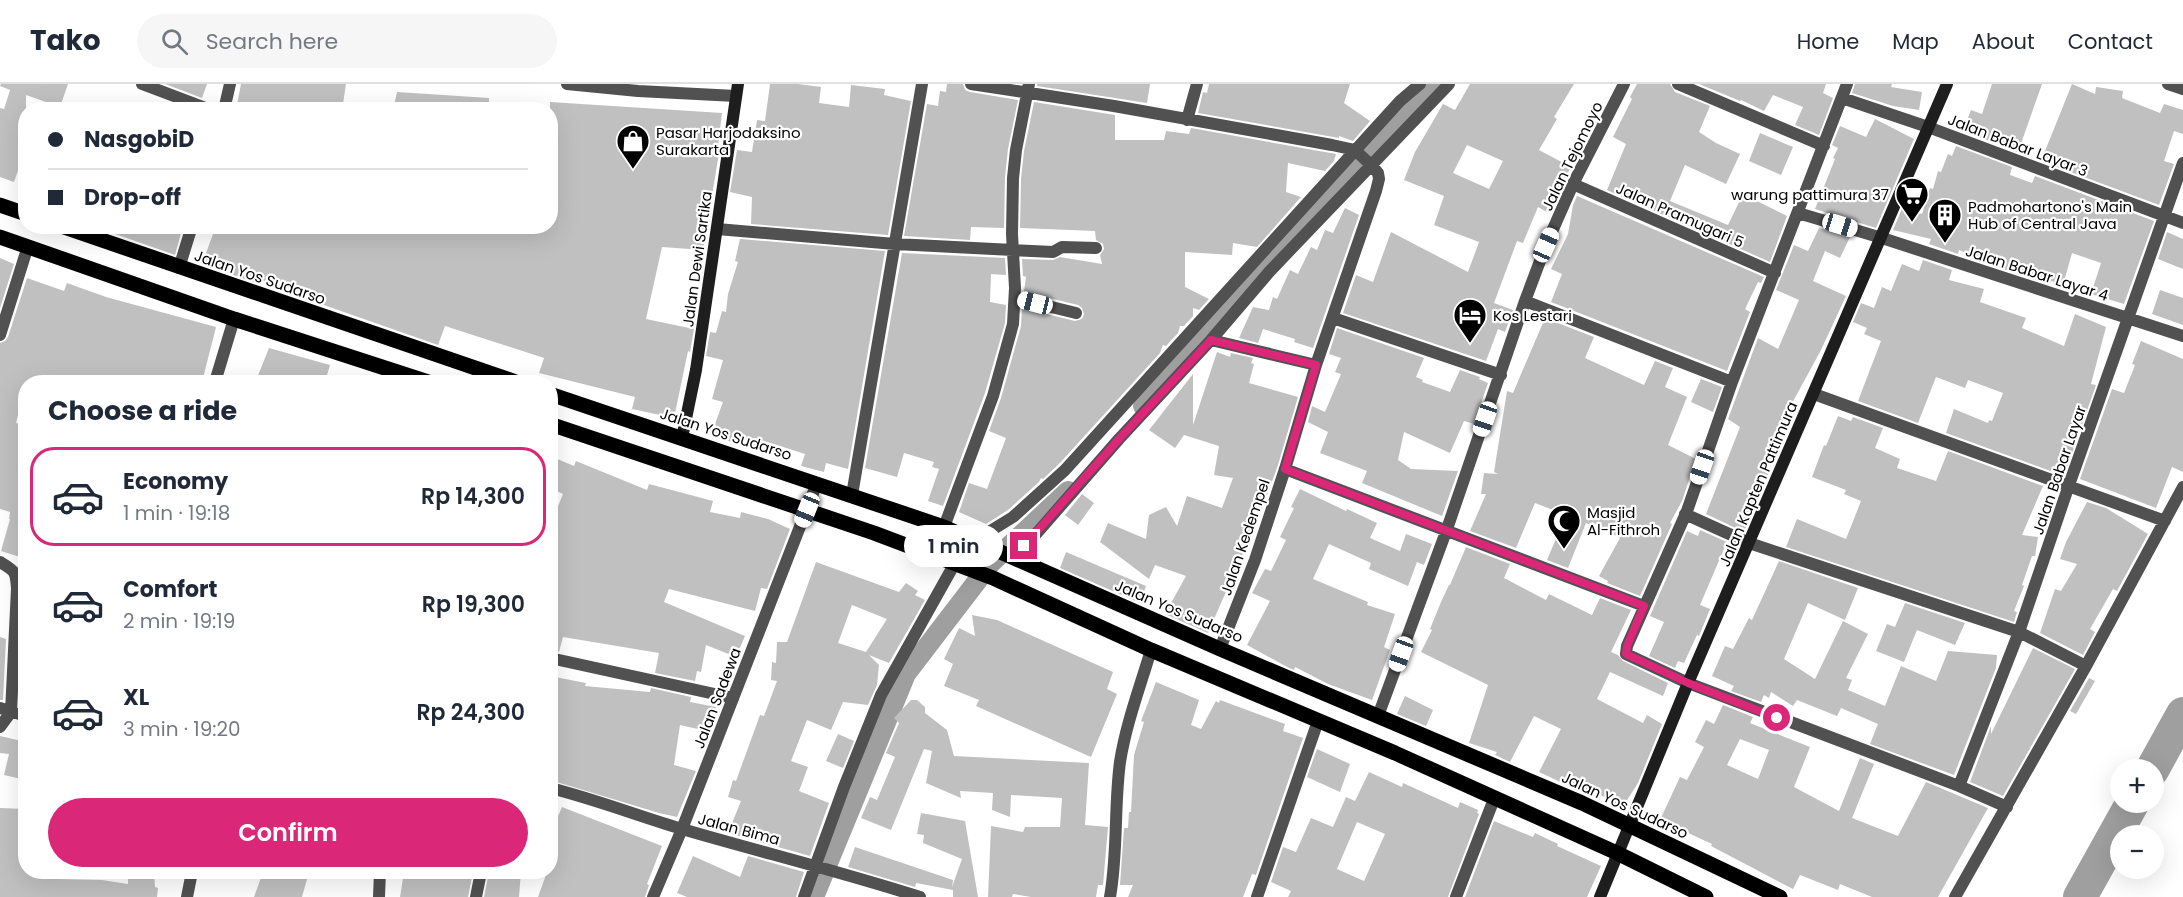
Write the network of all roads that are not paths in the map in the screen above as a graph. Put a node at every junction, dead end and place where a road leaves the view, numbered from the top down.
1 (142, 84) edge
2 (230, 84) edge
3 (567, 84) edge
4 (922, 84) edge
5 (971, 84) edge
6 (1197, 84) edge
7 (1408, 84) edge
8 (1420, 84) edge
9 (1449, 84) edge
10 (1624, 84) edge
11 (1678, 84) edge
12 (1847, 84) edge
13 (1947, 84) edge
14 (2168, 84) edge
15 (1029, 88) edge
16 (2183, 89) edge
17 (737, 90) edge
18 (1842, 98) junction
19 (1400, 101) junction
20 (190, 102) edge
21 (226, 102) edge
22 (1187, 120) junction
23 (1928, 127) junction
24 (1824, 146) junction
25 (1357, 152) junction
26 (2183, 163) edge
27 (1370, 164) junction
28 (1573, 184) junction
29 (0, 205) edge
30 (18, 211) edge
31 (1798, 213) junction
32 (2163, 216) junction
33 (2183, 224) edge
34 (717, 229) junction
35 (83, 234) edge
36 (190, 234) edge
37 (0, 237) edge
38 (1882, 238) junction
39 (896, 244) junction
40 (28, 246) junction
41 (1096, 248) dead end
42 (1013, 250) junction
43 (179, 268) junction
44 (1775, 273) junction
45 (1015, 298) junction
46 (1525, 301) junction
47 (1076, 314) dead end
48 (1333, 318) junction
49 (2127, 318) junction
50 (234, 319) junction
51 (354, 328) junction
52 (0, 335) edge
53 (2183, 336) edge
54 (1211, 340) junction
55 (345, 354) junction
56 (1316, 365) junction
57 (217, 375) edge
58 (407, 375) edge
59 (495, 375) edge
60 (1501, 375) junction
61 (1732, 382) junction
62 (1814, 394) junction
63 (558, 397) edge
64 (558, 427) edge
65 (682, 438) junction
66 (1285, 469) junction
67 (817, 483) junction
68 (2069, 484) junction
69 (2183, 487) edge
70 (852, 495) junction
71 (807, 510) junction
72 (1685, 514) junction
73 (2165, 520) junction
74 (944, 527) junction
75 (1447, 529) junction
76 (977, 542) junction
77 (1749, 543) junction
78 (1014, 557) junction
79 (0, 562) edge
80 (955, 563) junction
81 (1644, 606) junction
82 (2019, 632) junction
83 (1220, 649) junction
84 (1151, 650) junction
85 (558, 660) edge
86 (2086, 666) junction
87 (1688, 683) junction
88 (733, 698) junction
89 (5, 710) edge
90 (1378, 716) junction
91 (1318, 721) junction
92 (0, 727) edge
93 (1959, 786) junction
94 (558, 791) edge
95 (1494, 799) junction
96 (2007, 807) junction
97 (1629, 825) junction
98 (682, 829) junction
99 (1617, 853) junction
100 (818, 866) junction
101 (191, 879) edge
102 (380, 879) edge
103 (480, 879) edge
104 (187, 897) edge
105 (379, 897) edge
106 (476, 897) edge
107 (653, 897) edge
108 (804, 897) edge
109 (920, 897) edge
110 (1110, 897) edge
111 (1257, 897) edge
112 (1456, 897) edge
113 (1600, 897) edge
114 (1706, 897) edge
115 (1780, 897) edge
116 (1955, 897) edge

1 - 20 street
2 - 21 street
3 - 17 street
4 - 39 street
5 - 15 street
6 - 22 street
7 - 19 street
8 - 19 street
9 - 27 street
10 - 28 street, Jalan Tejomoyo
11 - 24 street
12 - 18 street
13 - 23 main road, Jalan Kapten Pattimura
14 - 16 street
15 - 22 street
15 - 42 street
17 - 34 main road, Jalan Dewi Sartika
18 - 23 street, Jalan Babar Layar 3
18 - 24 street
19 - 25 street
22 - 25 street
23 - 32 street, Jalan Babar Layar 3
23 - 38 main road, Jalan Kapten Pattimura
24 - 31 street
25 - 27 street
25 - 76 street
26 - 32 street, Jalan Babar Layar
27 - 48 street, Jalan Kedempel
27 - 54 street
28 - 44 street, Jalan Pramugari 5
28 - 46 street, Jalan Tejomoyo
29 - 30 main road
31 - 38 street, Jalan Babar Layar 4
31 - 44 street
32 - 33 street, Jalan Babar Layar 3
32 - 49 street, Jalan Babar Layar
34 - 39 street
34 - 65 main road, Jalan Dewi Sartika
35 - 43 main road, Jalan Yos Sudarso
36 - 43 street
37 - 40 main road
38 - 49 street, Jalan Babar Layar 4
38 - 62 main road, Jalan Kapten Pattimura
39 - 42 street
39 - 70 street
40 - 50 main road
40 - 52 street
41 - 42 street
42 - 45 street
43 - 51 main road, Jalan Yos Sudarso
44 - 61 street
45 - 47 street
45 - 74 street
46 - 60 street, Jalan Tejomoyo
46 - 61 street
48 - 56 street, Jalan Kedempel
48 - 60 street
49 - 53 street, Jalan Babar Layar 4
49 - 68 street, Jalan Babar Layar
50 - 55 main road
50 - 57 street
51 - 55 main road
51 - 59 main road, Jalan Yos Sudarso
54 - 56 street
54 - 78 street
55 - 58 main road
56 - 66 street, Jalan Kedempel
60 - 75 street, Jalan Tejomoyo
61 - 72 street
62 - 68 street
62 - 77 main road, Jalan Kapten Pattimura
63 - 65 main road, Jalan Yos Sudarso
64 - 71 main road
65 - 67 main road, Jalan Yos Sudarso
66 - 75 street
66 - 83 street, Jalan Kedempel
67 - 70 main road, Jalan Yos Sudarso
67 - 71 street, Jalan Sadewa
68 - 73 street
68 - 82 street, Jalan Babar Layar
69 - 73 street
70 - 74 main road, Jalan Yos Sudarso
71 - 80 main road
71 - 88 street, Jalan Sadewa
72 - 77 street
72 - 81 street
73 - 86 street
74 - 76 main road, Jalan Yos Sudarso
75 - 81 street
75 - 90 street, Jalan Tejomoyo
76 - 78 main road, Jalan Yos Sudarso
77 - 82 street
77 - 87 main road, Jalan Kapten Pattimura
78 - 83 main road, Jalan Yos Sudarso
79 - 89 street
80 - 84 main road
80 - 100 street
81 - 87 street
82 - 86 street
82 - 93 street, Jalan Babar Layar
83 - 90 main road, Jalan Yos Sudarso
84 - 91 main road
84 - 110 street
85 - 88 street
86 - 96 street
87 - 93 street
87 - 97 main road, Jalan Kapten Pattimura
88 - 98 street, Jalan Sadewa
89 - 92 street
90 - 97 main road, Jalan Yos Sudarso
91 - 95 main road
91 - 111 street
93 - 96 street
94 - 98 street, Jalan Bima
95 - 99 main road
95 - 112 street
96 - 116 street
97 - 99 main road, Jalan Kapten Pattimura
97 - 115 main road, Jalan Yos Sudarso
98 - 100 street, Jalan Bima
98 - 107 street, Jalan Sadewa
99 - 113 main road, Jalan Kapten Pattimura
99 - 114 main road
100 - 108 street
100 - 109 street, Jalan Bima
101 - 104 street
102 - 105 street
103 - 106 street

